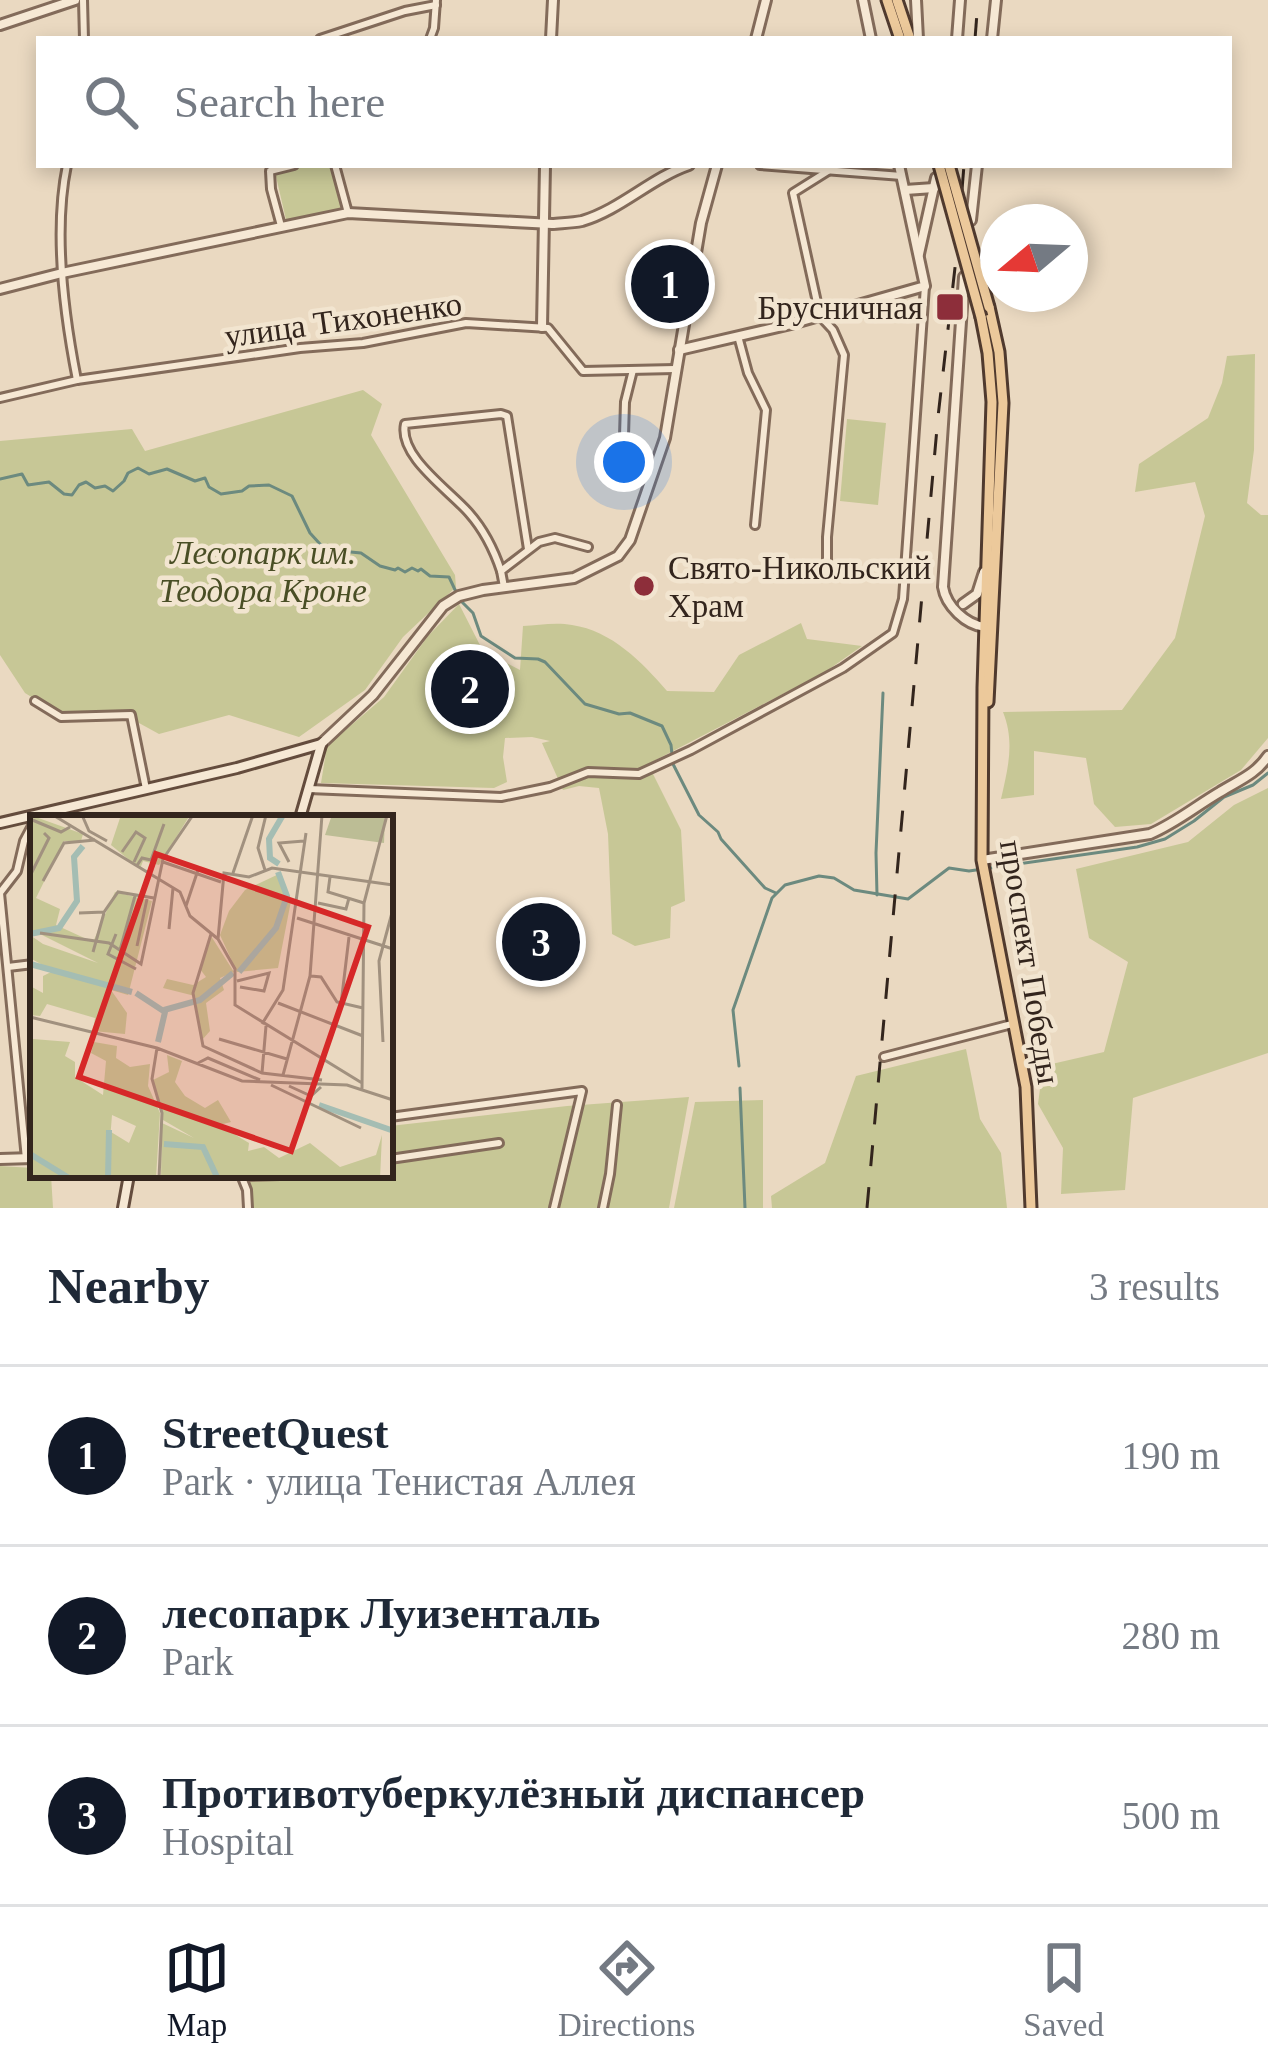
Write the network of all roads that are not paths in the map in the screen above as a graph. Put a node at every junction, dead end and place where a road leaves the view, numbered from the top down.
1 (79, 0) edge
2 (553, 0) edge
3 (766, 0) edge
4 (863, 0) edge
5 (892, 0) edge
6 (916, 0) edge
7 (960, 0) edge
8 (996, 0) edge
9 (436, 2) edge
10 (0, 25) edge
11 (84, 36) edge
12 (329, 36) edge
13 (431, 36) edge
14 (551, 36) edge
15 (757, 36) edge
16 (870, 36) edge
17 (899, 36) edge
18 (912, 36) edge
19 (914, 36) edge
20 (957, 36) edge
21 (992, 36) edge
22 (66, 168) edge
23 (282, 168) edge
24 (336, 168) edge
25 (545, 168) edge
26 (681, 168) edge
27 (716, 168) edge
28 (794, 168) edge
29 (940, 168) edge
30 (950, 168) edge
31 (977, 168) edge
32 (900, 170) edge
33 (828, 171) junction
34 (904, 190) junction
35 (349, 213) junction
36 (971, 220) dead end
37 (543, 224) junction
38 (281, 228) junction
39 (919, 256) junction
40 (62, 273) junction
41 (964, 277) dead end
42 (925, 286) junction
43 (0, 289) edge
44 (820, 316) junction
45 (542, 327) junction
46 (737, 336) junction
47 (679, 350) junction
48 (675, 369) junction
49 (633, 370) junction
50 (76, 380) junction
51 (0, 398) edge
52 (624, 436) dead end
53 (754, 525) dead end
54 (588, 547) dead end
55 (528, 549) junction
56 (827, 564) dead end
57 (987, 567) junction
58 (501, 572) junction
59 (504, 587) junction
60 (949, 603) junction
61 (963, 604) junction
62 (990, 607) junction
63 (985, 627) junction
64 (35, 701) dead end
65 (984, 725) junction
66 (321, 744) junction
67 (1268, 756) edge
68 (146, 789) junction
69 (309, 789) junction
70 (49, 815) edge
71 (301, 815) edge
72 (30, 819) edge
73 (0, 823) edge
74 (30, 831) edge
75 (982, 860) junction
76 (30, 964) edge
77 (8, 967) junction
78 (1016, 1024) junction
79 (884, 1057) dead end
80 (617, 1105) dead end
81 (393, 1117) edge
82 (499, 1143) dead end
83 (0, 1159) edge
84 (29, 1159) edge
85 (393, 1159) edge
86 (128, 1178) edge
87 (242, 1178) edge
88 (123, 1208) edge
89 (248, 1208) edge
90 (554, 1208) edge
91 (603, 1208) edge
92 (1031, 1208) edge

1 - 10 street
1 - 11 street
2 - 14 street
3 - 15 street
4 - 16 street
5 - 17 main road
5 - 18 main road
6 - 19 street
7 - 20 street
8 - 21 street
9 - 12 street
9 - 13 street
22 - 40 street
23 - 38 street
24 - 35 street
25 - 37 street
26 - 37 street
27 - 47 street
28 - 33 street
29 - 57 main road, проспект Победы, bridge
30 - 62 main road, проспект Победы, bridge
31 - 36 street
32 - 33 street
32 - 34 street
33 - 44 street
34 - 39 street
34 - 39 street
35 - 37 street
35 - 38 street
37 - 45 street
38 - 40 street
39 - 42 street
40 - 43 street
40 - 50 street
41 - 60 street
42 - 44 street
42 - 69 street
44 - 46 street
44 - 56 street
45 - 49 street
45 - 50 street, улица Тихоненко
46 - 47 street
46 - 53 street
47 - 48 street
48 - 49 street
48 - 59 street
49 - 52 street
50 - 51 street, улица Тихоненко
54 - 55 street
55 - 58 street
55 - 58 street
57 - 61 street
57 - 62 main road, проспект Победы
58 - 59 street
59 - 66 street
60 - 61 street
60 - 63 street
61 - 62 street
62 - 63 main road, проспект Победы
62 - 65 main road, проспект Победы
63 - 65 main road, проспект Победы
64 - 68 street
65 - 75 main road, проспект Победы
66 - 68 street
66 - 69 street
67 - 75 street
68 - 70 street
69 - 71 street
72 - 73 street
74 - 77 street
75 - 78 main road, проспект Победы
76 - 77 street
77 - 84 street
78 - 79 street
78 - 92 main road, проспект Победы
80 - 91 street
81 - 90 street
82 - 85 street
83 - 84 street
86 - 88 street
87 - 89 street

